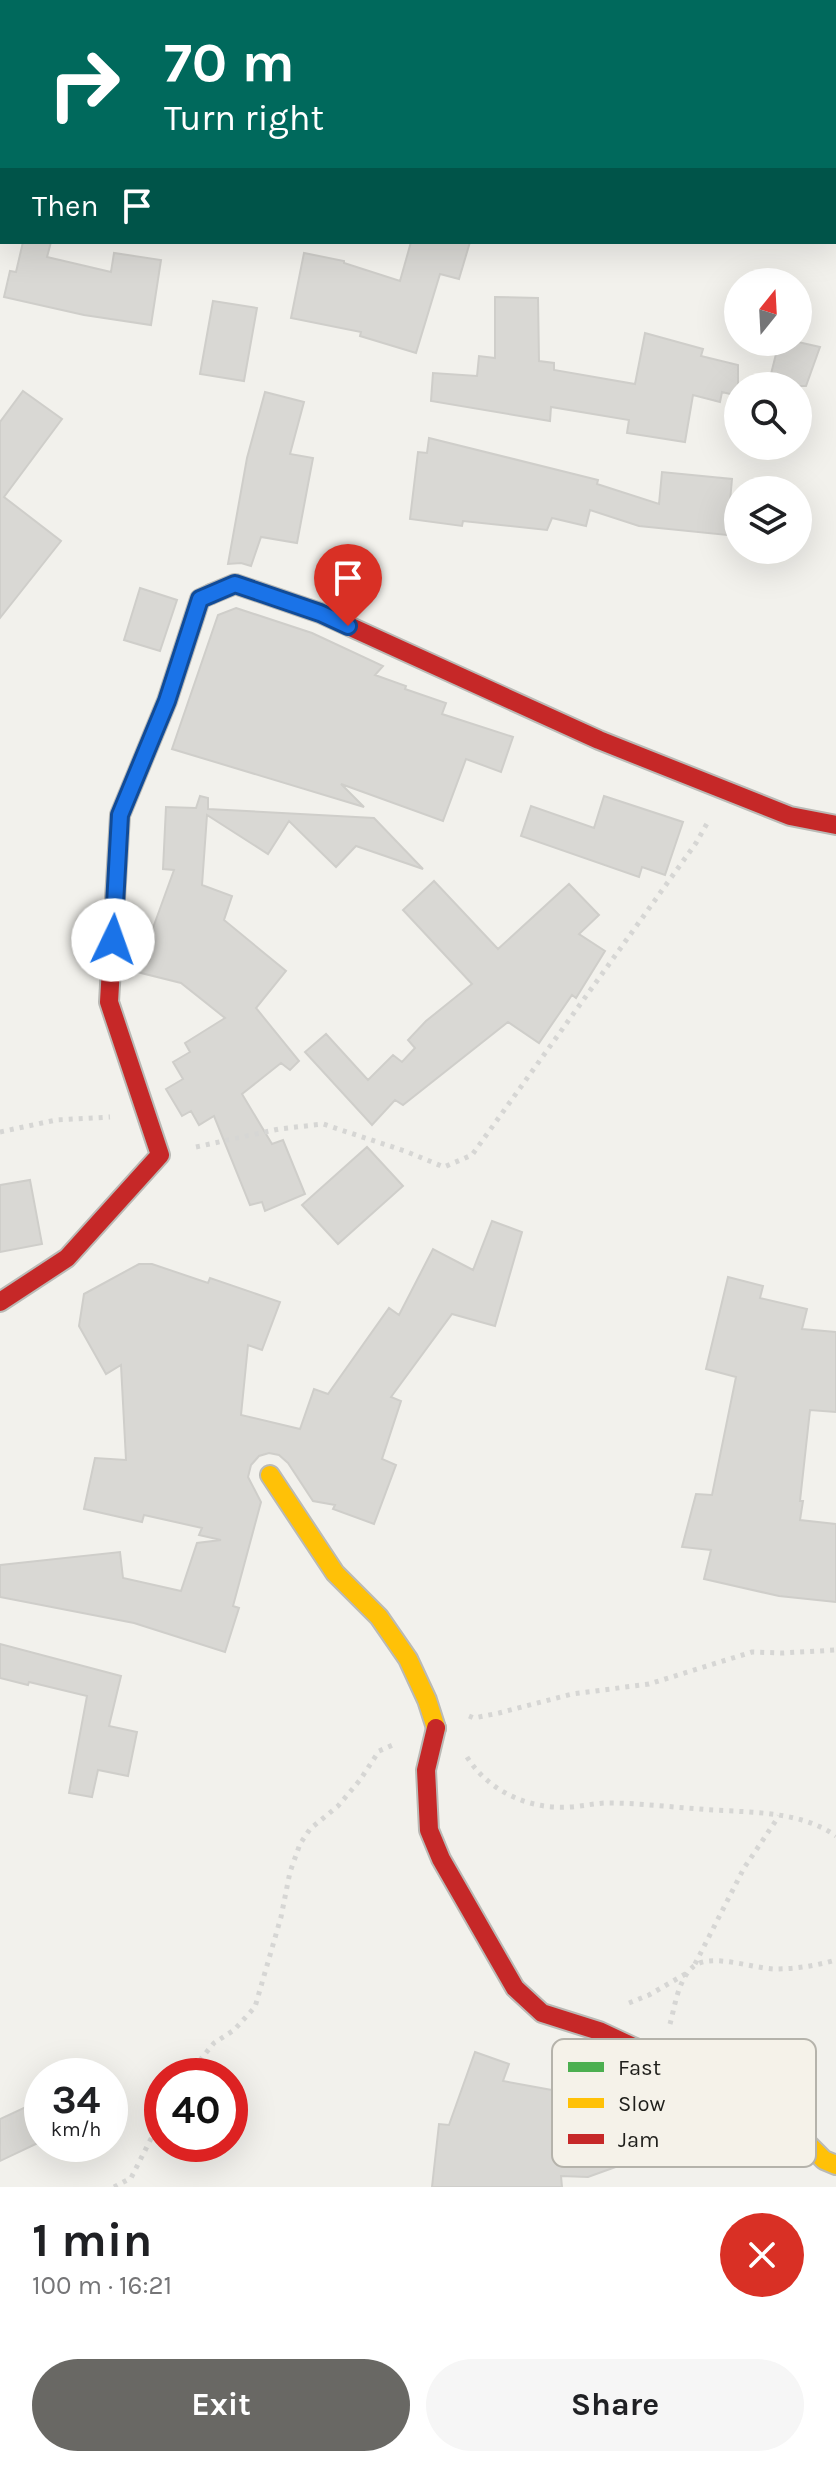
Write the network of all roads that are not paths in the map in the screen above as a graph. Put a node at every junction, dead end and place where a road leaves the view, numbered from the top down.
1 (836, 825) edge
2 (0, 1302) edge
3 (270, 1475) dead end
4 (616, 2039) edge
5 (816, 2152) edge
6 (836, 2165) edge

1 - 2 street
3 - 4 street
5 - 6 street

